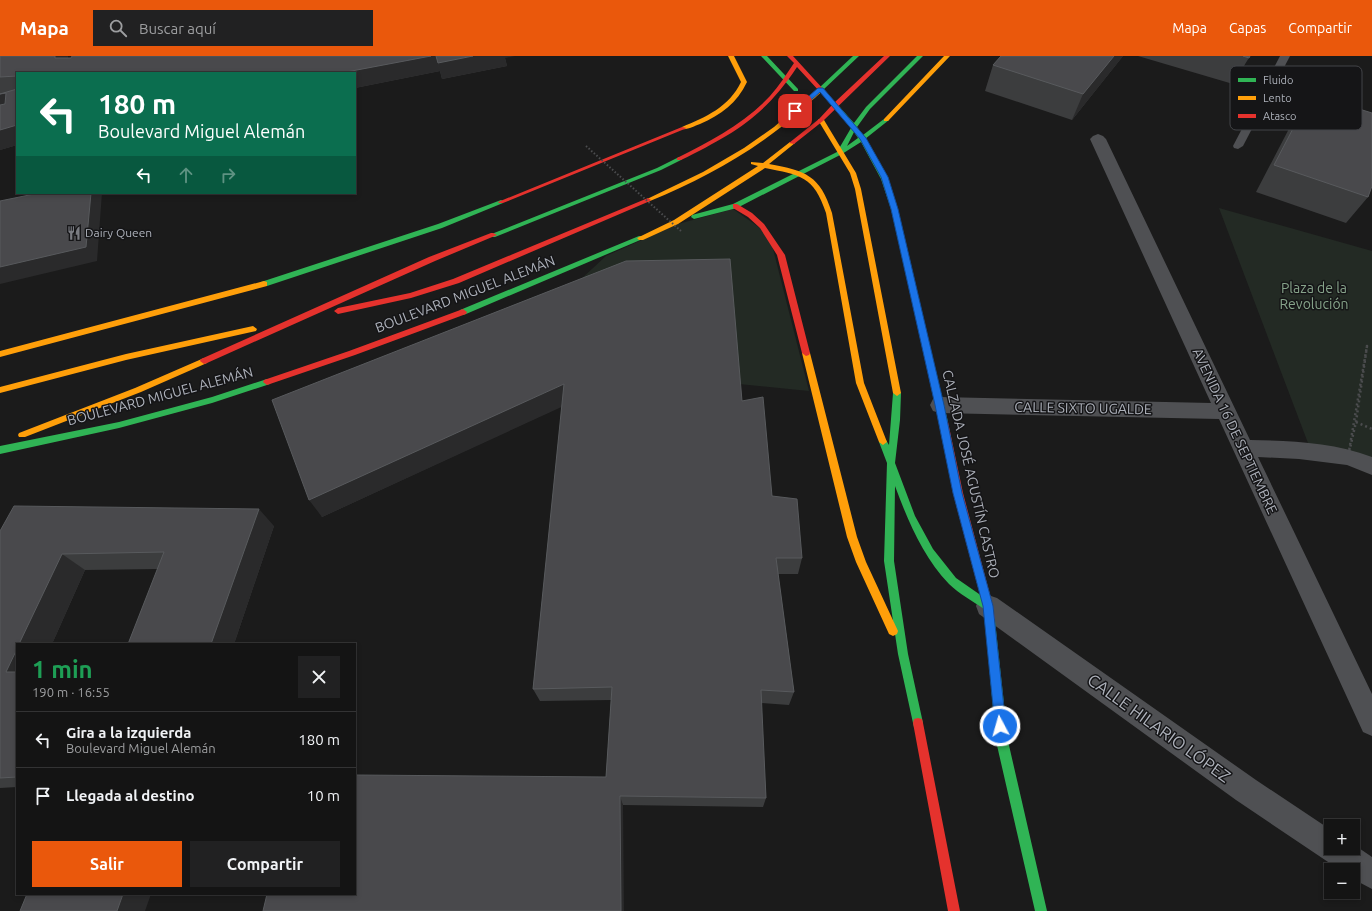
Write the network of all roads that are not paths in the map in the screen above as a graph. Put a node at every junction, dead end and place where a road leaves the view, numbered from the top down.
1 (731, 56) edge
2 (764, 56) edge
3 (788, 56) edge
4 (856, 56) edge
5 (887, 56) edge
6 (920, 56) edge
7 (947, 56) edge
8 (1285, 56) edge
9 (796, 64) junction
10 (1280, 66) edge
11 (769, 67) junction
12 (787, 79) junction
13 (820, 89) junction
14 (835, 105) junction
15 (813, 111) junction
16 (854, 127) junction
17 (1246, 130) edge
18 (863, 138) junction
19 (1098, 139) dead end
20 (1238, 146) dead end
21 (840, 153) junction
22 (734, 157) junction
23 (763, 166) junction
24 (799, 172) junction
25 (559, 179) junction
26 (735, 206) junction
27 (552, 213) junction
28 (676, 222) junction
29 (293, 321) junction
30 (0, 354) edge
31 (0, 390) edge
32 (940, 405) junction
33 (1226, 411) junction
34 (0, 443) edge
35 (1244, 448) junction
36 (0, 450) edge
37 (891, 461) junction
38 (1372, 466) edge
39 (988, 606) junction
40 (903, 654) junction
41 (1372, 723) edge
42 (1324, 842) edge
43 (1344, 855) edge
44 (1372, 874) edge
45 (954, 911) edge
46 (1041, 911) edge

1 - 25 main road
2 - 11 main road
3 - 9 main road, CALZADA JOSÉ AGUSTÍN CASTRO
3 - 11 main road
4 - 13 main road, BOULEVARD MIGUEL ALEMÁN
5 - 14 main road, BOULEVARD MIGUEL ALEMÁN
6 - 16 main road
7 - 18 main road
8 - 10 lane
9 - 12 main road
9 - 13 main road, CALZADA JOSÉ AGUSTÍN CASTRO
11 - 12 main road
12 - 15 main road
12 - 27 main road
13 - 14 main road, CALZADA JOSÉ AGUSTÍN CASTRO
13 - 15 main road, BOULEVARD MIGUEL ALEMÁN
14 - 15 main road, BOULEVARD MIGUEL ALEMÁN
14 - 16 main road, CALZADA JOSÉ AGUSTÍN CASTRO
15 - 21 main road
15 - 22 main road, BOULEVARD MIGUEL ALEMÁN
15 - 23 main road, BOULEVARD MIGUEL ALEMÁN
16 - 18 main road, CALZADA JOSÉ AGUSTÍN CASTRO
16 - 21 main road
17 - 20 lane
18 - 21 main road
18 - 32 main road, CALZADA JOSÉ AGUSTÍN CASTRO
19 - 33 street, AVENIDA 16 DE SEPTIEMBRE
21 - 24 main road
21 - 37 main road
22 - 23 main road
22 - 29 main road, BOULEVARD MIGUEL ALEMÁN
23 - 24 main road
23 - 28 main road, BOULEVARD MIGUEL ALEMÁN
24 - 26 main road
24 - 37 main road
25 - 27 main road
25 - 30 main road
26 - 28 main road
26 - 40 main road
27 - 29 main road
28 - 36 main road, BOULEVARD MIGUEL ALEMÁN
29 - 31 main road, BOULEVARD MIGUEL ALEMÁN
29 - 34 main road
32 - 33 street, CALLE SIXTO UGALDE
32 - 39 main road, CALZADA JOSÉ AGUSTÍN CASTRO
33 - 35 street, AVENIDA 16 DE SEPTIEMBRE
35 - 38 street
35 - 41 street, AVENIDA 16 DE SEPTIEMBRE
37 - 39 main road
37 - 40 main road
39 - 42 street, CALLE HILARIO LÓPEZ
39 - 46 main road, CALZADA JOSÉ AGUSTÍN CASTRO
40 - 45 main road
43 - 44 street, CALLE HILARIO LÓPEZ

